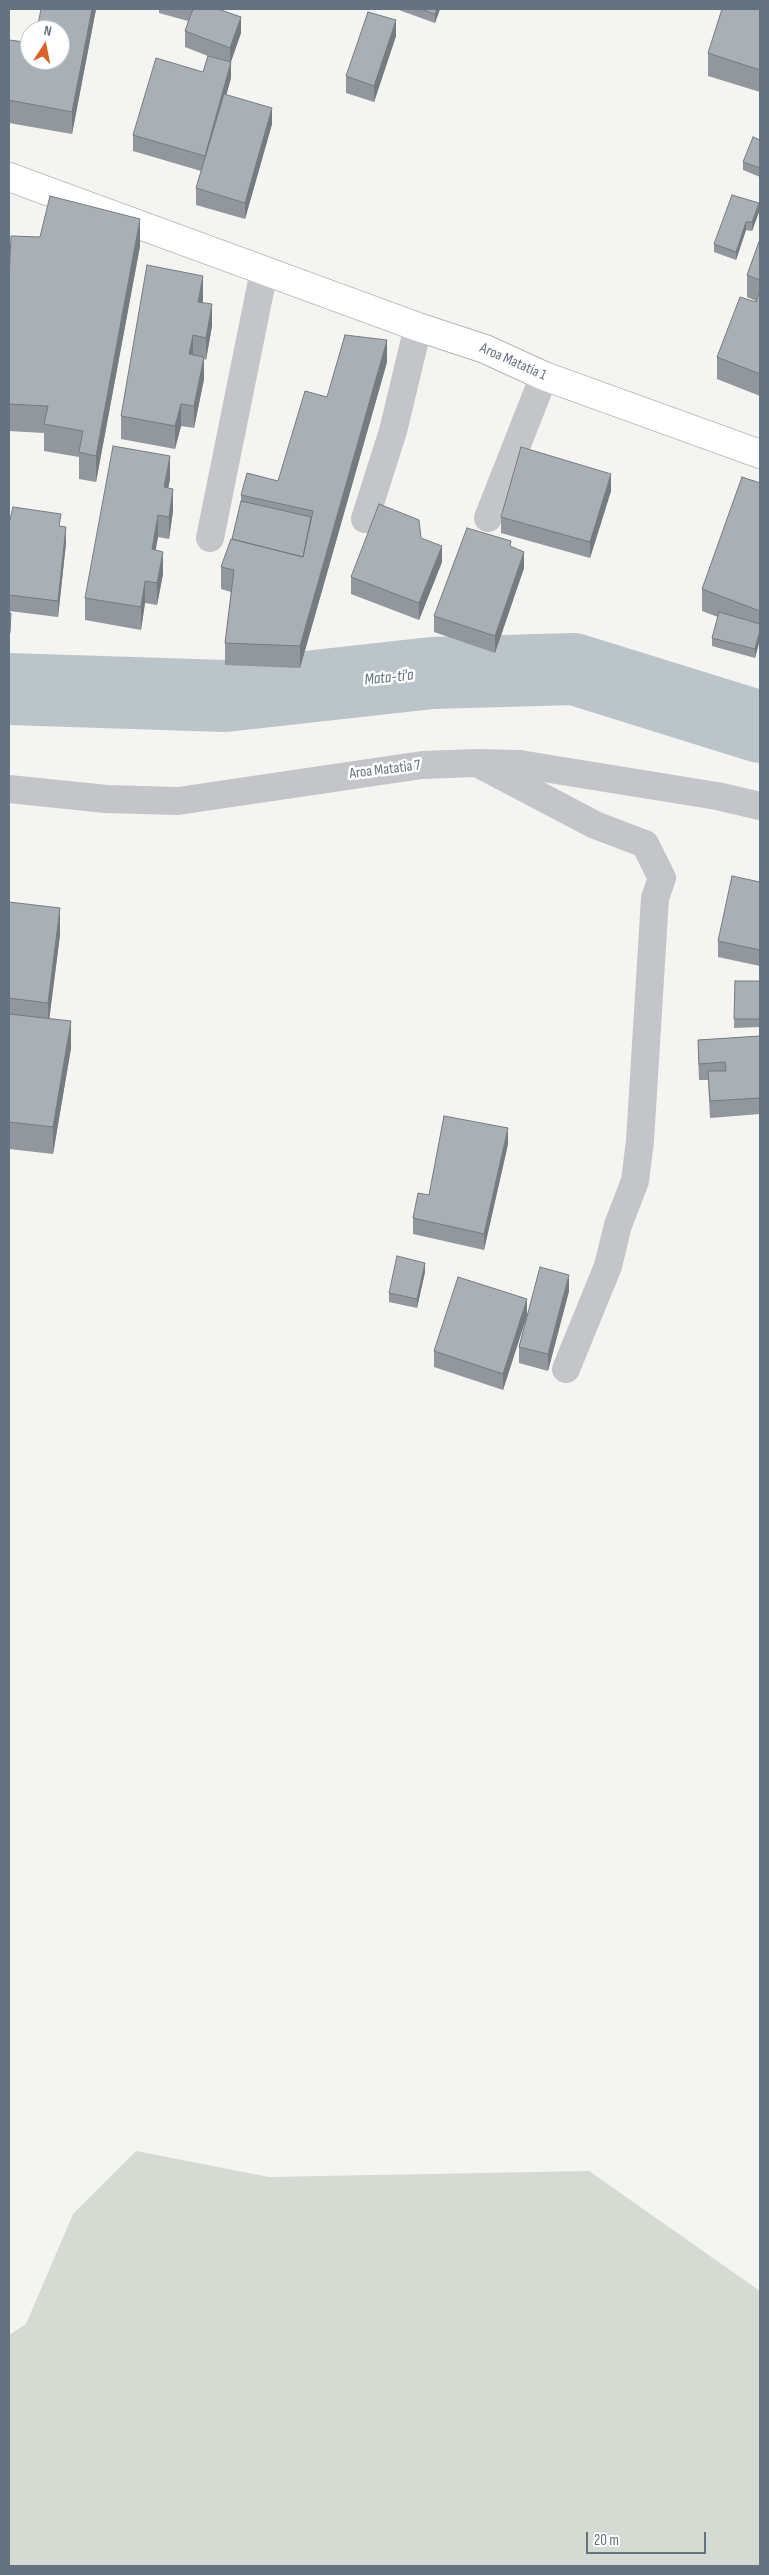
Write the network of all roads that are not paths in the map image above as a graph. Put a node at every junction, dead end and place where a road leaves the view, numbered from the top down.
1 (9, 178) edge
2 (264, 271) junction
3 (418, 327) junction
4 (544, 376) junction
5 (760, 454) edge
6 (488, 518) dead end
7 (365, 519) dead end
8 (210, 538) dead end
9 (477, 763) junction
10 (9, 789) edge
11 (760, 806) edge
12 (566, 1369) dead end

1 - 2 main road, Aroa Matatia 1
2 - 3 main road, Aroa Matatia 1
2 - 8 street
3 - 4 main road, Aroa Matatia 1
3 - 7 street
4 - 5 main road, Aroa Matatia 1
4 - 6 street
9 - 10 street, Aroa Matatia 7
9 - 11 street, Aroa Matatia 7
9 - 12 street

